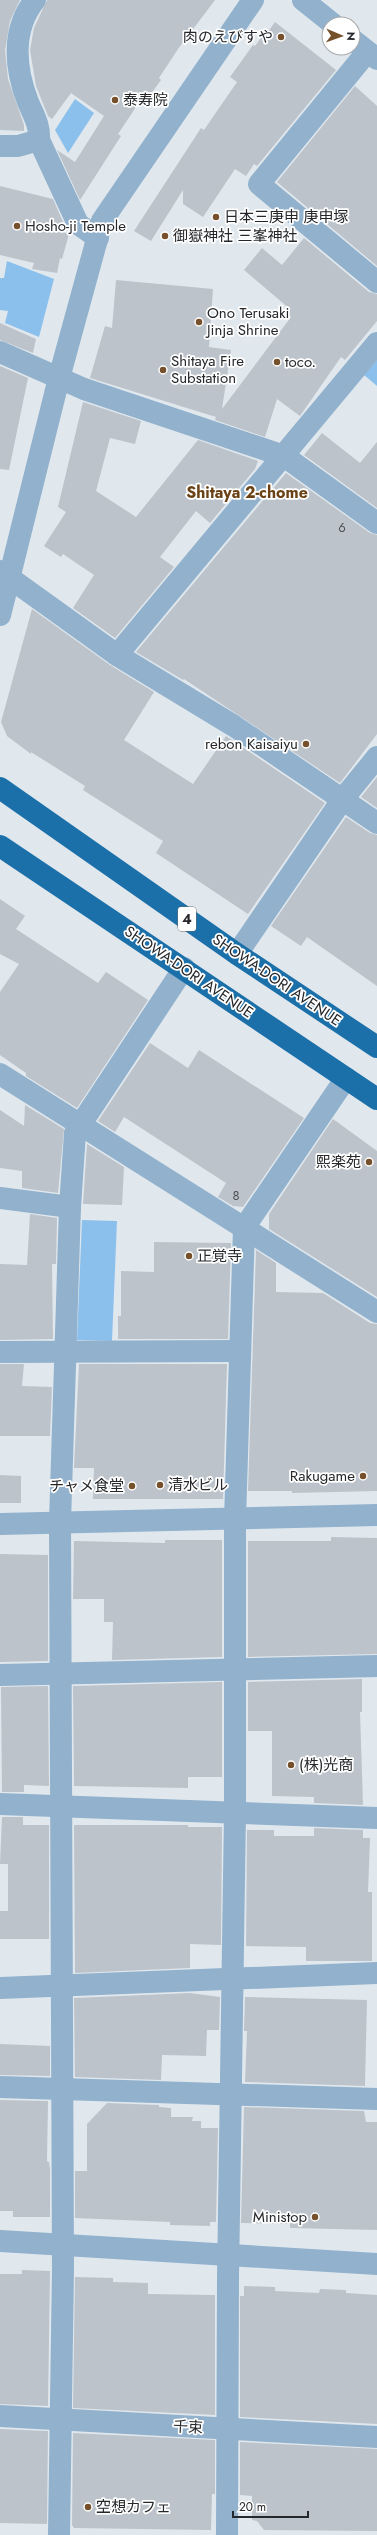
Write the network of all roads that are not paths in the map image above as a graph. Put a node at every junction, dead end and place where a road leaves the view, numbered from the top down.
1 (35, 0) edge
2 (253, 0) edge
3 (303, 0) edge
4 (323, 16) edge
5 (366, 50) edge
6 (39, 140) junction
7 (0, 146) edge
8 (98, 238) junction
9 (377, 282) edge
10 (377, 343) edge
11 (0, 352) edge
12 (59, 378) junction
13 (284, 456) junction
14 (377, 523) edge
15 (5, 575) edge
16 (0, 615) edge
17 (117, 655) junction
18 (377, 757) edge
19 (0, 788) edge
20 (342, 800) junction
21 (377, 823) edge
22 (0, 846) edge
23 (237, 954) junction
24 (184, 968) junction
25 (377, 1047) edge
26 (0, 1074) edge
27 (346, 1078) junction
28 (377, 1099) edge
29 (82, 1126) junction
30 (0, 1198) edge
31 (70, 1207) junction
32 (244, 1228) junction
33 (377, 1312) edge
34 (66, 1351) junction
35 (240, 1351) junction
36 (0, 1352) edge
37 (377, 1515) edge
38 (235, 1520) junction
39 (60, 1522) junction
40 (0, 1524) edge
41 (377, 1666) edge
42 (236, 1669) junction
43 (0, 1675) edge
44 (62, 1675) junction
45 (0, 1804) edge
46 (62, 1806) junction
47 (235, 1812) junction
48 (377, 1818) edge
49 (377, 1973) edge
50 (234, 1977) junction
51 (63, 1985) junction
52 (0, 1988) edge
53 (0, 2087) edge
54 (62, 2088) junction
55 (232, 2094) junction
56 (377, 2099) edge
57 (0, 2241) edge
58 (63, 2245) junction
59 (228, 2254) junction
60 (377, 2264) edge
61 (0, 2416) edge
62 (61, 2421) junction
63 (227, 2430) junction
64 (377, 2437) edge
65 (59, 2535) edge
66 (227, 2535) edge

1 - 6 street
2 - 8 street
3 - 4 street
5 - 9 street
6 - 7 street
6 - 8 street
8 - 12 street
10 - 13 street
11 - 12 street
12 - 13 street
12 - 15 street
13 - 14 street
13 - 17 street
15 - 16 street
15 - 17 street
17 - 20 street
18 - 20 street
19 - 23 highway, SHOWA-DORI AVENUE / 4
20 - 21 street
20 - 23 street
22 - 24 highway, SHOWA-DORI AVENUE
23 - 25 highway, SHOWA-DORI AVENUE / 4
24 - 27 highway, SHOWA-DORI AVENUE
24 - 29 street
26 - 29 street
27 - 28 highway, SHOWA-DORI AVENUE
27 - 32 street
29 - 31 street
29 - 32 street
30 - 31 street
31 - 34 street
32 - 33 street
32 - 35 street
34 - 35 street
34 - 36 street
34 - 39 street
35 - 38 street
37 - 38 street
38 - 39 street
38 - 42 street
39 - 40 street
39 - 44 street
41 - 42 street
42 - 44 street
42 - 47 street
43 - 44 street
44 - 46 street
45 - 46 street
46 - 47 street
46 - 51 street
47 - 48 street
47 - 50 street
49 - 50 street
50 - 51 street
50 - 55 street
51 - 52 street
51 - 54 street
53 - 54 street
54 - 55 street
54 - 58 street
55 - 56 street
55 - 59 street
57 - 58 street
58 - 59 street
58 - 62 street
59 - 60 street
59 - 63 street
61 - 62 street, 千束
62 - 63 street, 千束
62 - 65 street
63 - 64 street, 千束
63 - 66 street

